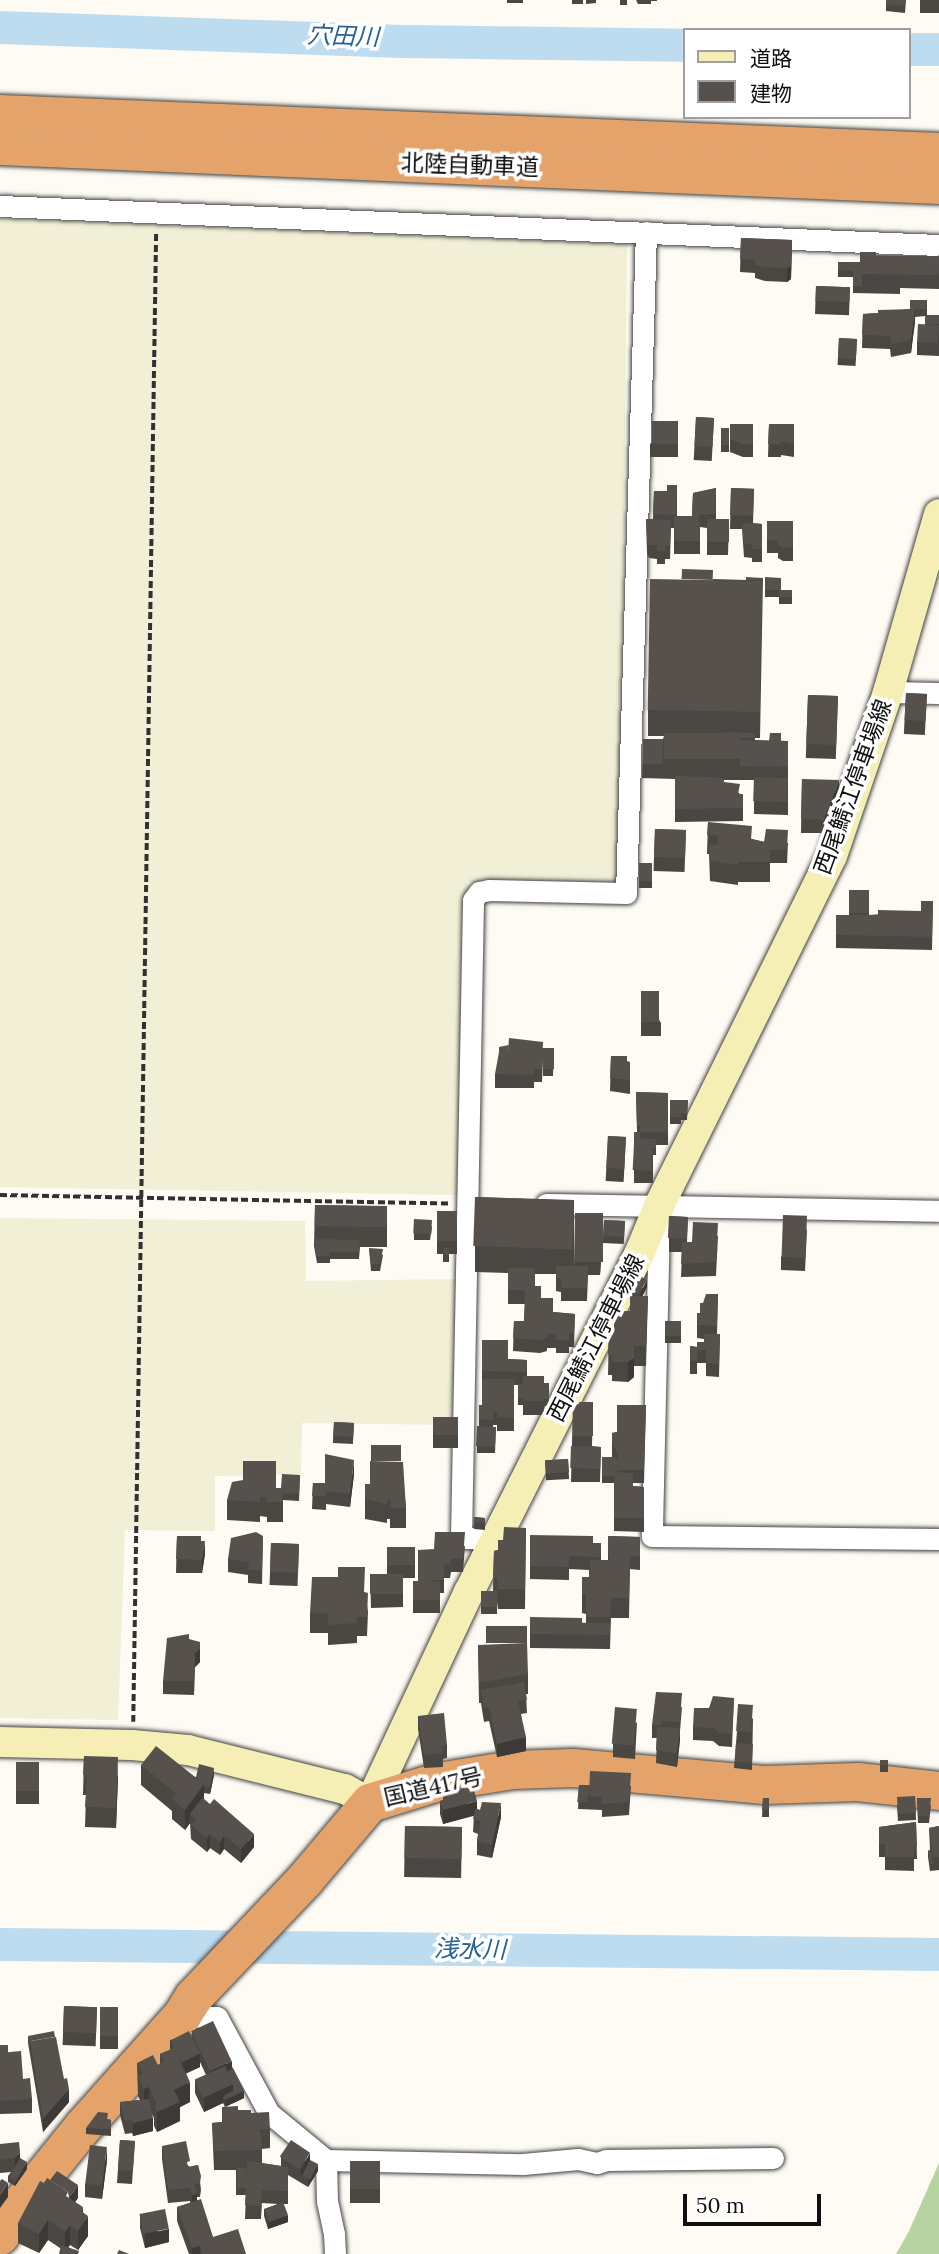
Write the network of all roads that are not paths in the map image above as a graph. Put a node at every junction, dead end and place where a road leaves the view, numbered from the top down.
1 (0, 114) edge
2 (0, 146) edge
3 (939, 152) edge
4 (939, 185) edge
5 (0, 206) edge
6 (646, 232) junction
7 (939, 245) edge
8 (939, 514) edge
9 (888, 692) junction
10 (939, 692) edge
11 (467, 1204) junction
12 (495, 1204) edge
13 (523, 1204) edge
14 (659, 1206) junction
15 (939, 1211) edge
16 (498, 1539) junction
17 (939, 1539) edge
18 (0, 1742) edge
19 (939, 1791) edge
20 (370, 1802) junction
21 (188, 2007) junction
22 (773, 2158) dead end
23 (327, 2160) junction
24 (0, 2236) edge
25 (335, 2254) edge

1 - 3 highway, 北陸自動車道
2 - 4 highway, 北陸自動車道
5 - 6 street
6 - 7 street
6 - 11 street
8 - 9 main road, 西尾鯖江停車場線
9 - 10 street
9 - 14 main road, 西尾鯖江停車場線
11 - 12 street
11 - 16 street
13 - 14 street
14 - 15 street
14 - 16 main road, 西尾鯖江停車場線
14 - 17 street
16 - 20 main road, 西尾鯖江停車場線
18 - 20 main road
19 - 20 highway, 国道417号
20 - 21 highway, 国道417号
21 - 23 street
21 - 24 highway, 国道417号
22 - 23 street
23 - 25 street

